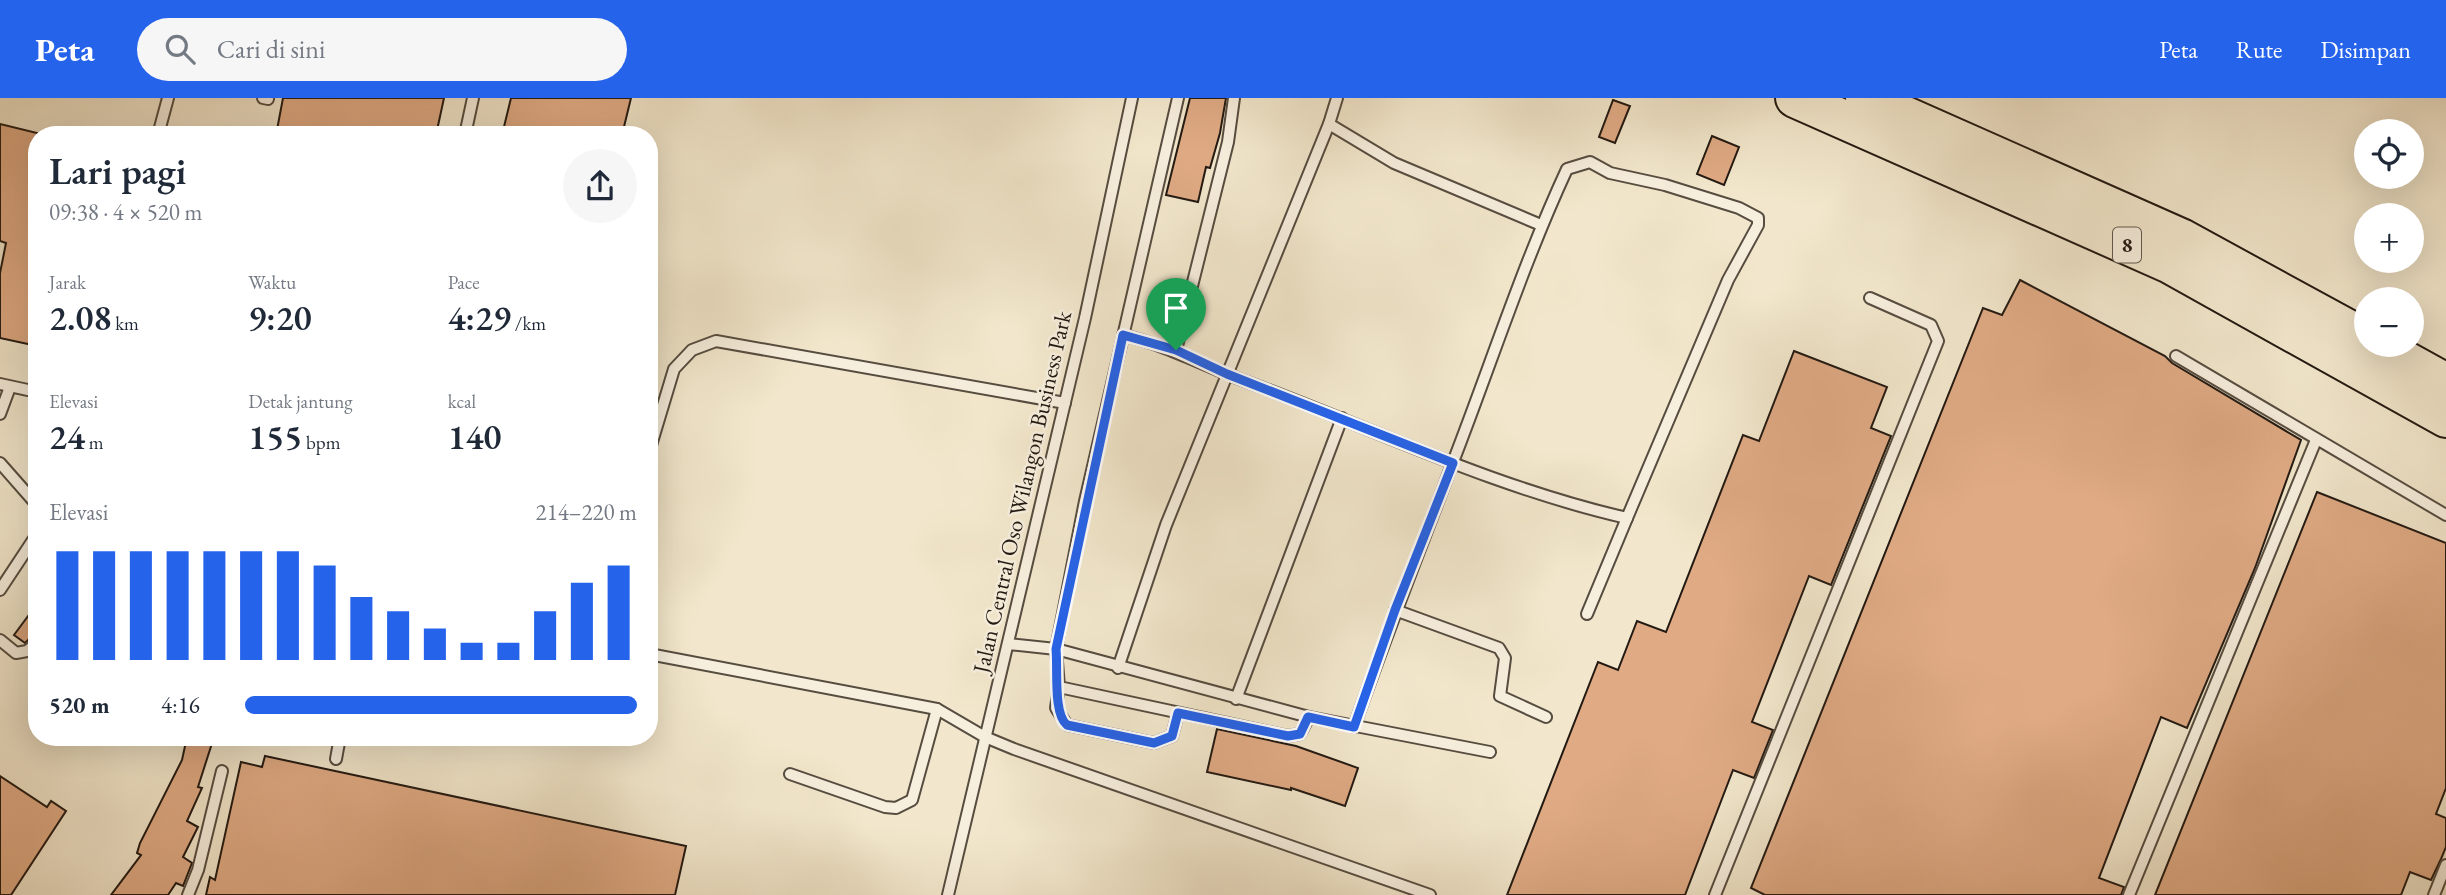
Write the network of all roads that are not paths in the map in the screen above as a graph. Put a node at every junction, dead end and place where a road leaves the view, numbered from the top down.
1 (168, 98) edge
2 (263, 98) edge
3 (473, 98) edge
4 (1132, 98) edge
5 (1178, 98) edge
6 (1234, 98) edge
7 (1338, 98) edge
8 (1795, 98) edge
9 (1865, 98) edge
10 (268, 99) edge
11 (1329, 124) junction
12 (160, 126) edge
13 (467, 126) edge
14 (1541, 225) junction
15 (1870, 298) dead end
16 (2354, 332) edge
17 (1123, 335) junction
18 (1176, 350) junction
19 (2176, 356) dead end
20 (2399, 357) edge
21 (1227, 374) junction
22 (2446, 383) edge
23 (5, 386) edge
24 (28, 390) edge
25 (1065, 402) junction
26 (0, 414) edge
27 (1342, 418) junction
28 (2446, 418) edge
29 (658, 422) edge
30 (2316, 440) junction
31 (0, 463) edge
32 (1453, 463) junction
33 (28, 495) edge
34 (2446, 515) edge
35 (1627, 518) junction
36 (28, 548) edge
37 (0, 590) edge
38 (1395, 610) junction
39 (1587, 614) dead end
40 (0, 639) edge
41 (1008, 644) junction
42 (1056, 649) junction
43 (28, 650) edge
44 (658, 656) edge
45 (1118, 668) junction
46 (1059, 687) junction
47 (1236, 699) junction
48 (937, 709) junction
49 (1178, 713) junction
50 (1308, 717) junction
51 (1546, 717) dead end
52 (1354, 727) junction
53 (985, 737) junction
54 (338, 746) edge
55 (1490, 752) dead end
56 (336, 760) dead end
57 (222, 771) dead end
58 (790, 774) dead end
59 (2446, 865) edge
60 (188, 895) edge
61 (948, 895) edge
62 (1430, 895) edge
63 (1715, 895) edge
64 (2129, 895) edge
65 (2434, 895) edge

1 - 12 lane
2 - 10 lane
3 - 13 lane
4 - 25 lane, Jalan Central Oso Wilangon Business Park
5 - 17 lane
6 - 18 lane
7 - 11 lane
8 - 28 highway, 8
9 - 16 highway, 8
11 - 14 lane
11 - 21 lane
14 - 32 lane
14 - 35 lane
15 - 63 lane
17 - 18 lane
17 - 42 lane
18 - 21 lane
19 - 30 lane
20 - 22 highway
21 - 27 lane
21 - 45 lane
23 - 24 lane
23 - 26 lane
25 - 29 lane
25 - 41 lane, Jalan Central Oso Wilangon Business Park
27 - 32 lane
27 - 47 lane
30 - 34 lane
30 - 64 lane
31 - 33 lane
32 - 35 lane
32 - 38 lane
35 - 39 lane
36 - 37 lane
38 - 51 lane
38 - 52 lane
40 - 43 lane
41 - 42 lane
41 - 53 lane, Jalan Central Oso Wilangon Business Park
42 - 45 lane
42 - 46 lane
44 - 48 lane
45 - 47 lane
46 - 49 lane
46 - 49 lane
47 - 50 lane
48 - 53 lane
48 - 58 lane
49 - 50 lane
50 - 52 lane
52 - 55 lane
53 - 61 lane, Jalan Central Oso Wilangon Business Park
53 - 62 lane
54 - 56 lane
57 - 60 lane
59 - 65 lane

